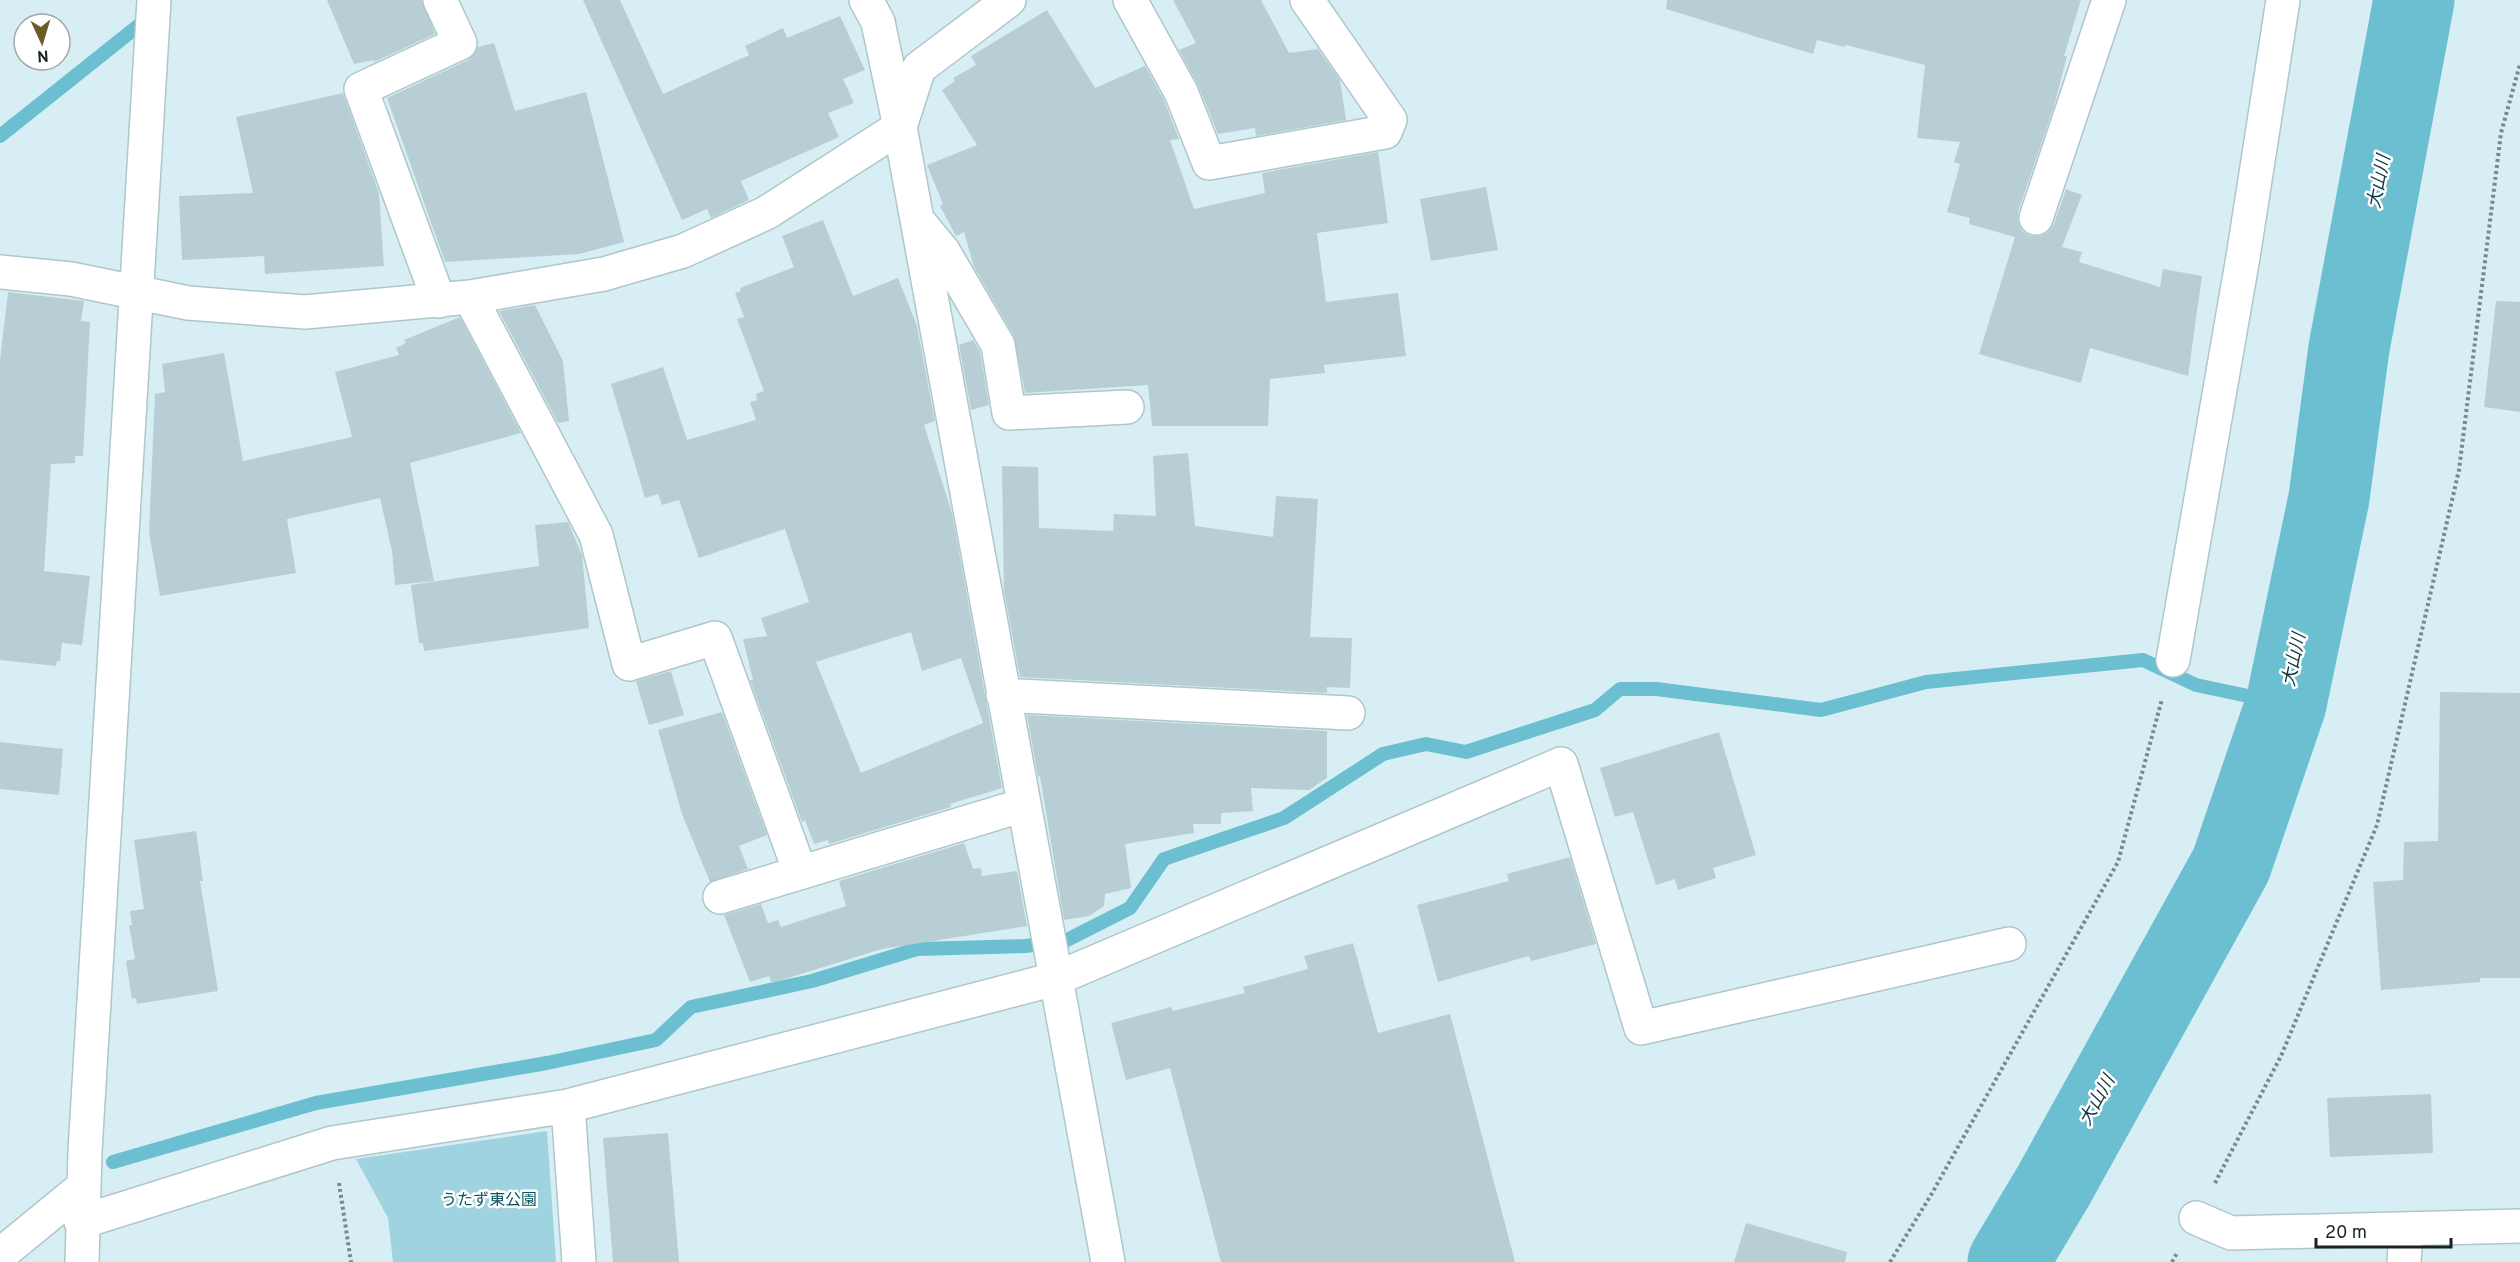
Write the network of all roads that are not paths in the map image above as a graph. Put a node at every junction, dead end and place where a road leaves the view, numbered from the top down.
1 (154, 0) edge
2 (440, 0) edge
3 (866, 0) edge
4 (1009, 0) edge
5 (1130, 0) edge
6 (1307, 0) edge
7 (2109, 0) edge
8 (2283, 0) edge
9 (900, 127) junction
10 (2036, 218) dead end
11 (916, 219) junction
12 (0, 272) edge
13 (136, 293) junction
14 (455, 299) junction
15 (1127, 407) dead end
16 (2173, 660) road end
17 (1003, 695) junction
18 (1348, 713) dead end
19 (1024, 805) junction
20 (800, 872) junction
21 (720, 897) dead end
22 (2009, 944) dead end
23 (1055, 979) junction
24 (568, 1106) junction
25 (83, 1187) junction
26 (2196, 1218) road end
27 (81, 1222) junction
28 (2520, 1226) edge
29 (2405, 1246) edge
30 (0, 1255) edge
31 (82, 1262) edge
32 (579, 1262) edge
33 (1108, 1262) edge

1 - 13 street
2 - 14 street
3 - 9 street
4 - 9 street
5 - 6 street
7 - 10 street
8 - 16 street
9 - 11 street
9 - 14 street
11 - 15 street
11 - 17 street
12 - 13 street
13 - 14 street
13 - 25 street
14 - 20 street
17 - 18 street
17 - 19 street
19 - 20 street
19 - 23 street
20 - 21 street
22 - 23 street
23 - 24 street
23 - 33 street
24 - 27 street
24 - 32 street
25 - 27 street
25 - 30 street
26 - 29 street
27 - 31 street
28 - 29 street

